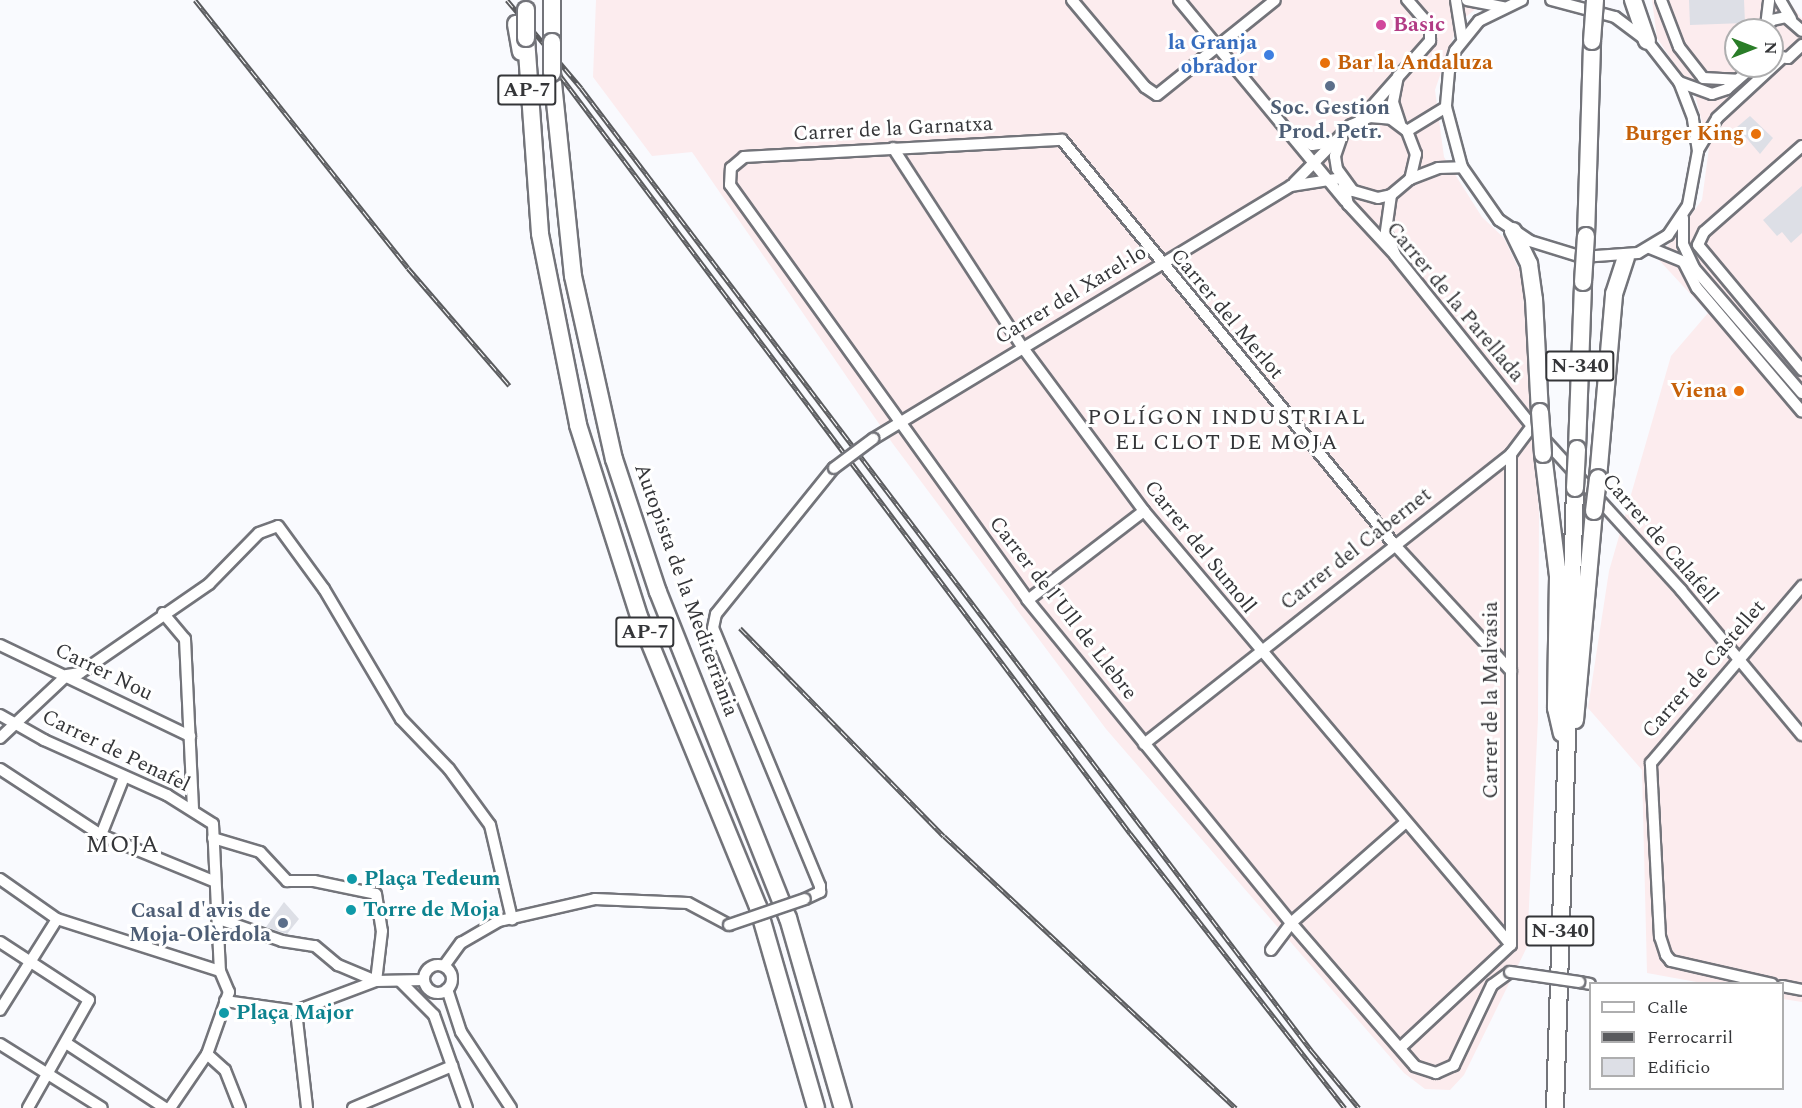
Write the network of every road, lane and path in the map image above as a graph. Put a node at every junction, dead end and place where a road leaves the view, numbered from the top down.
1 (552, 0) edge
2 (1072, 0) edge
3 (1179, 0) edge
4 (1275, 0) edge
5 (1407, 0) edge
6 (1456, 0) edge
7 (1467, 0) edge
8 (1522, 0) edge
9 (1551, 0) edge
10 (1595, 0) edge
11 (1633, 0) edge
12 (1661, 0) edge
13 (1769, 0) edge
14 (1780, 0) edge
15 (1503, 7) junction
16 (521, 9) edge
17 (1767, 18) edge
18 (1779, 18) edge
19 (1791, 19) junction
20 (1802, 31) edge
21 (1462, 39) junction
22 (1647, 41) junction
23 (1219, 47) junction
24 (1801, 49) edge
25 (1784, 54) edge
26 (1399, 72) junction
27 (1739, 78) edge
28 (1756, 78) edge
29 (1737, 80) junction
30 (1679, 82) junction
31 (527, 90) junction
32 (1446, 107) junction
33 (1360, 120) junction
34 (1403, 127) junction
35 (1293, 134) junction
36 (1339, 138) junction
37 (1062, 140) joint
38 (1802, 146) edge
39 (893, 148) junction
40 (1698, 151) junction
41 (1312, 165) junction
42 (1462, 167) junction
43 (731, 168) joint
44 (1324, 178) junction
45 (1410, 179) junction
46 (1342, 180) junction
47 (1291, 186) junction
48 (1391, 195) junction
49 (1348, 204) junction
50 (1684, 215) junction
51 (1513, 231) junction
52 (1683, 244) junction
53 (1650, 248) junction
54 (1395, 255) junction
55 (1626, 256) junction
56 (1683, 260) junction
57 (1160, 265) junction
58 (1694, 268) junction
59 (1755, 315) junction
60 (1023, 348) junction
61 (1802, 370) edge
62 (1802, 393) edge
63 (1802, 412) edge
64 (1536, 419) junction
65 (898, 421) junction
66 (1511, 454) junction
67 (1144, 511) junction
68 (1393, 543) junction
69 (1802, 586) edge
70 (1028, 600) junction
71 (163, 613) junction
72 (0, 645) edge
73 (1258, 650) junction
74 (1737, 660) junction
75 (1510, 671) junction
76 (67, 675) junction
77 (0, 715) edge
78 (13, 722) junction
79 (1802, 735) edge
80 (190, 736) junction
81 (0, 738) edge
82 (1144, 744) junction
83 (1567, 753) junction
84 (0, 769) edge
85 (124, 777) junction
86 (193, 810) junction
87 (1406, 822) junction
88 (101, 835) junction
89 (213, 838) junction
90 (0, 879) edge
91 (213, 881) junction
92 (57, 918) junction
93 (219, 919) junction
94 (512, 919) junction
95 (1291, 923) junction
96 (0, 942) edge
97 (1510, 945) junction
98 (1271, 950) dead end
99 (31, 962) junction
100 (444, 966) junction
101 (220, 971) junction
102 (1744, 978) junction
103 (376, 981) junction
104 (400, 981) junction
105 (1731, 982) edge
106 (1763, 982) edge
107 (1585, 983) edge
108 (426, 985) junction
109 (1784, 986) edge
110 (447, 990) junction
111 (1802, 990) edge
112 (225, 1001) junction
113 (426, 1006) junction
114 (0, 1010) edge
115 (296, 1011) junction
116 (66, 1043) junction
117 (0, 1044) edge
118 (1400, 1048) junction
119 (207, 1054) junction
120 (452, 1066) junction
121 (50, 1075) junction
122 (28, 1108) edge
123 (102, 1108) edge
124 (165, 1108) edge
125 (170, 1108) edge
126 (240, 1108) edge
127 (307, 1108) edge
128 (353, 1108) edge
129 (467, 1108) edge
130 (511, 1108) edge
131 (816, 1108) edge
132 (843, 1108) edge
133 (1555, 1108) edge

1 - 132 highway, Autopista de la Mediterrània / AP-7, bridge
2 - 23 street
3 - 23 street, Carrer de la Parellada
4 - 23 street
5 - 26 street
6 - 21 street
7 - 15 street
8 - 15 street
9 - 22 street
10 - 83 highway, N-340, bridge
11 - 22 highway
12 - 29 street
13 - 17 street
14 - 19 street
15 - 21 street
16 - 31 highway
16 - 31 highway, AP-7, bridge
18 - 19 street
19 - 20 street
21 - 32 street
22 - 30 street
23 - 35 street, Carrer de la Parellada
24 - 25 street
26 - 33 street
26 - 34 street
27 - 29 street
28 - 40 street
29 - 30 street
30 - 40 street
31 - 131 highway, AP-7
32 - 34 street
32 - 42 street
33 - 34 street
33 - 36 street
34 - 45 street
35 - 36 street, Carrer de la Parellada
35 - 41 street, Carrer de la Parellada
36 - 41 street
36 - 46 street
37 - 39 street, Carrer de la Garnatxa
37 - 57 street, Carrer del Merlot
38 - 59 street
39 - 43 street, Carrer de la Garnatxa
39 - 60 street, Carrer del Sumoll
40 - 50 street
41 - 44 street, Carrer de la Parellada
41 - 47 street
42 - 45 street
42 - 51 street
43 - 65 street, Carrer de l'Ull de Llebre
44 - 46 street
44 - 47 street
44 - 49 street, Carrer de la Parellada
45 - 48 street
46 - 48 street
46 - 49 street
47 - 57 street, Carrer del Xarel·lo
48 - 54 street
49 - 54 street, Carrer de la Parellada
50 - 52 street
50 - 53 street
51 - 55 street
51 - 64 highway
52 - 58 street
52 - 59 street
53 - 55 street
53 - 56 street
54 - 64 street, Carrer de la Parellada
55 - 83 highway, bridge
56 - 58 street
56 - 63 street
57 - 60 street, Carrer del Xarel·lo
57 - 68 street, Carrer del Merlot
58 - 62 street
59 - 61 street
60 - 65 street, Carrer del Xarel·lo
60 - 67 street, Carrer del Sumoll
64 - 66 street, Carrer del Cabernet
64 - 74 street, Carrer de Calafell
64 - 83 highway, bridge
65 - 70 street, Carrer de l'Ull de Llebre
65 - 94 street, Carrer del Xarel·lo, bridge
66 - 68 street, Carrer del Cabernet
66 - 75 street, Carrer de la Malvasia
67 - 70 street
67 - 73 street, Carrer del Sumoll
68 - 73 street, Carrer del Cabernet
68 - 75 street, Carrer del Merlot
69 - 74 street, Carrer de Castellet
70 - 82 street, Carrer de l'Ull de Llebre
71 - 76 street
71 - 80 street
71 - 94 street
72 - 76 street, Carrer Nou
73 - 82 street, Carrer del Cabernet
73 - 87 street, Carrer del Sumoll
74 - 79 street, Carrer de Calafell
74 - 102 street, Carrer de Castellet
75 - 97 street, Carrer de la Malvasia
76 - 78 street
76 - 80 street, Carrer Nou
77 - 78 street, Carrer de Penafel
78 - 81 street
78 - 85 street, Carrer de Penafel
80 - 86 street
82 - 95 street, Carrer de l'Ull de Llebre
83 - 133 highway, N-340
84 - 88 street
85 - 86 street, Carrer de Penafel
85 - 88 street
86 - 89 street, Carrer de Penafel
87 - 95 street
87 - 97 street, Carrer del Sumoll
88 - 91 street
89 - 91 street
89 - 103 street
90 - 92 street
91 - 93 street
92 - 99 street
92 - 101 street
93 - 101 street
93 - 103 street
94 - 100 street
95 - 98 street
95 - 118 street, Carrer de l'Ull de Llebre
96 - 99 street
97 - 118 street
99 - 114 street
99 - 116 street
100 - 108 street
100 - 110 street
101 - 112 street
102 - 105 street
102 - 106 street
103 - 104 street
103 - 115 street
104 - 108 street
104 - 113 street
107 - 118 street, Carrer de l'Ull de Llebre, bridge
108 - 110 street
108 - 113 street
109 - 111 street
110 - 130 street
112 - 115 street
112 - 119 street
113 - 120 street
115 - 127 street
116 - 121 street
116 - 124 street
117 - 121 street
119 - 125 street
119 - 126 street
120 - 128 street
120 - 129 street
121 - 122 street
121 - 123 street

